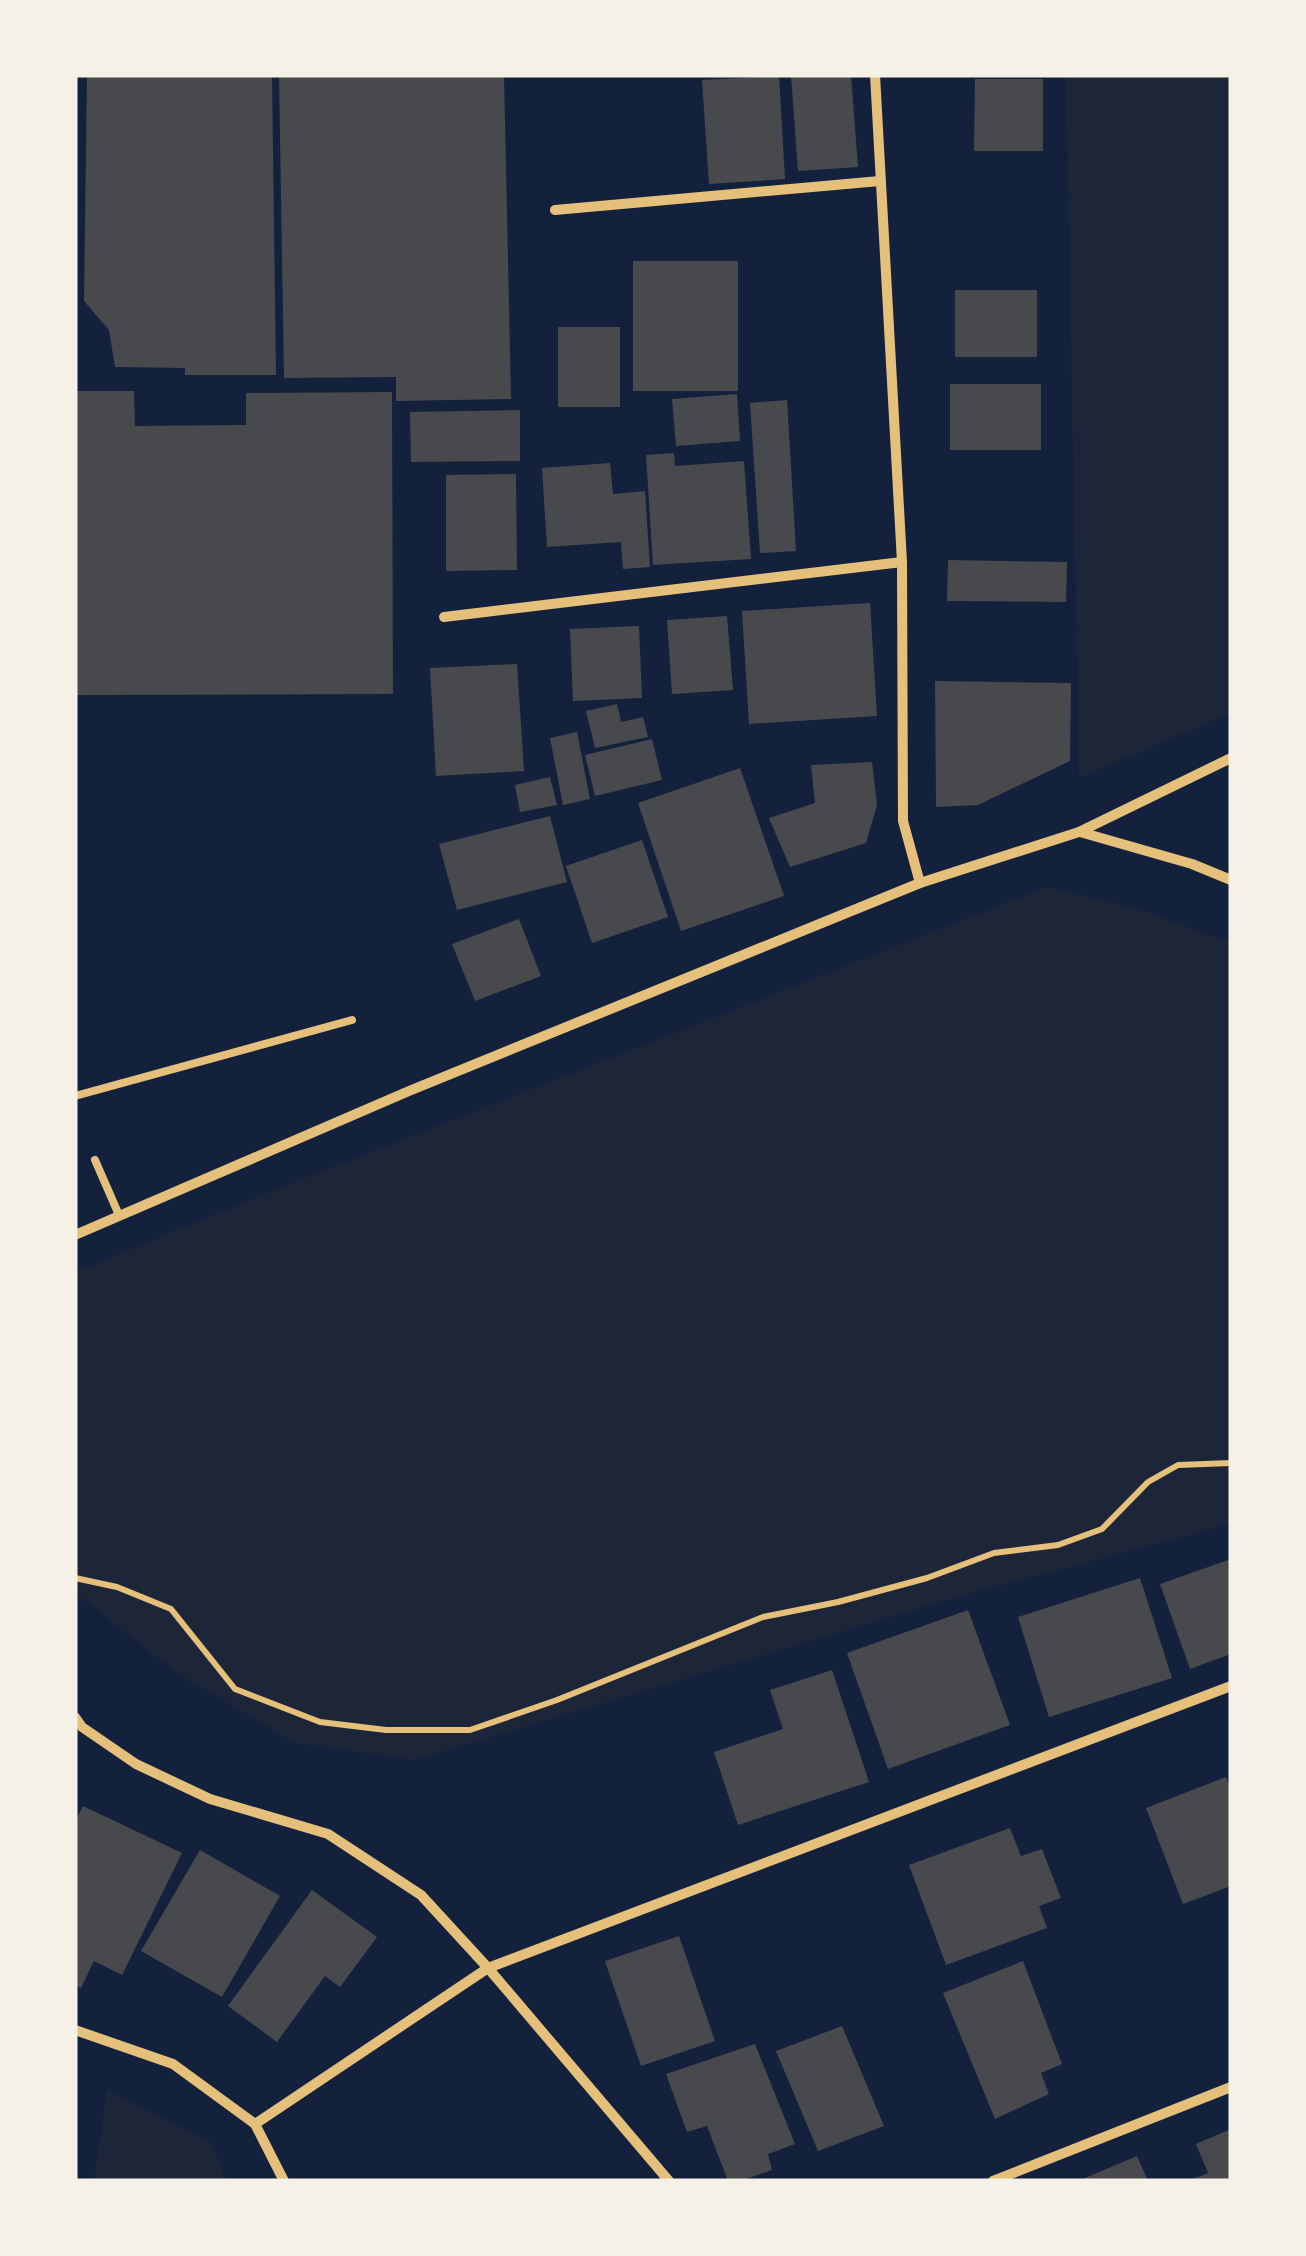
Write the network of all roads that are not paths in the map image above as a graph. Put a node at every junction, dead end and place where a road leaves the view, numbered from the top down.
1 (875, 75) edge
2 (880, 181) junction
3 (555, 210) dead end
4 (902, 562) junction
5 (444, 616) dead end
6 (1231, 758) edge
7 (1079, 832) junction
8 (1231, 880) edge
9 (920, 883) junction
10 (352, 1020) dead end
11 (75, 1096) edge
12 (95, 1160) dead end
13 (118, 1215) junction
14 (75, 1235) edge
15 (1231, 1686) edge
16 (75, 1717) edge
17 (488, 1968) junction
18 (75, 2030) edge
19 (1231, 2087) edge
20 (255, 2124) junction
21 (284, 2181) edge
22 (668, 2181) edge
23 (993, 2181) edge

1 - 2 street
2 - 3 street
2 - 4 street
4 - 5 street
4 - 9 street
6 - 7 street
7 - 8 street
7 - 9 street
9 - 13 street
10 - 11 lane
12 - 13 lane
13 - 14 street
15 - 17 street
16 - 17 street
17 - 20 street
17 - 22 street
18 - 20 street
19 - 23 street
20 - 21 street

